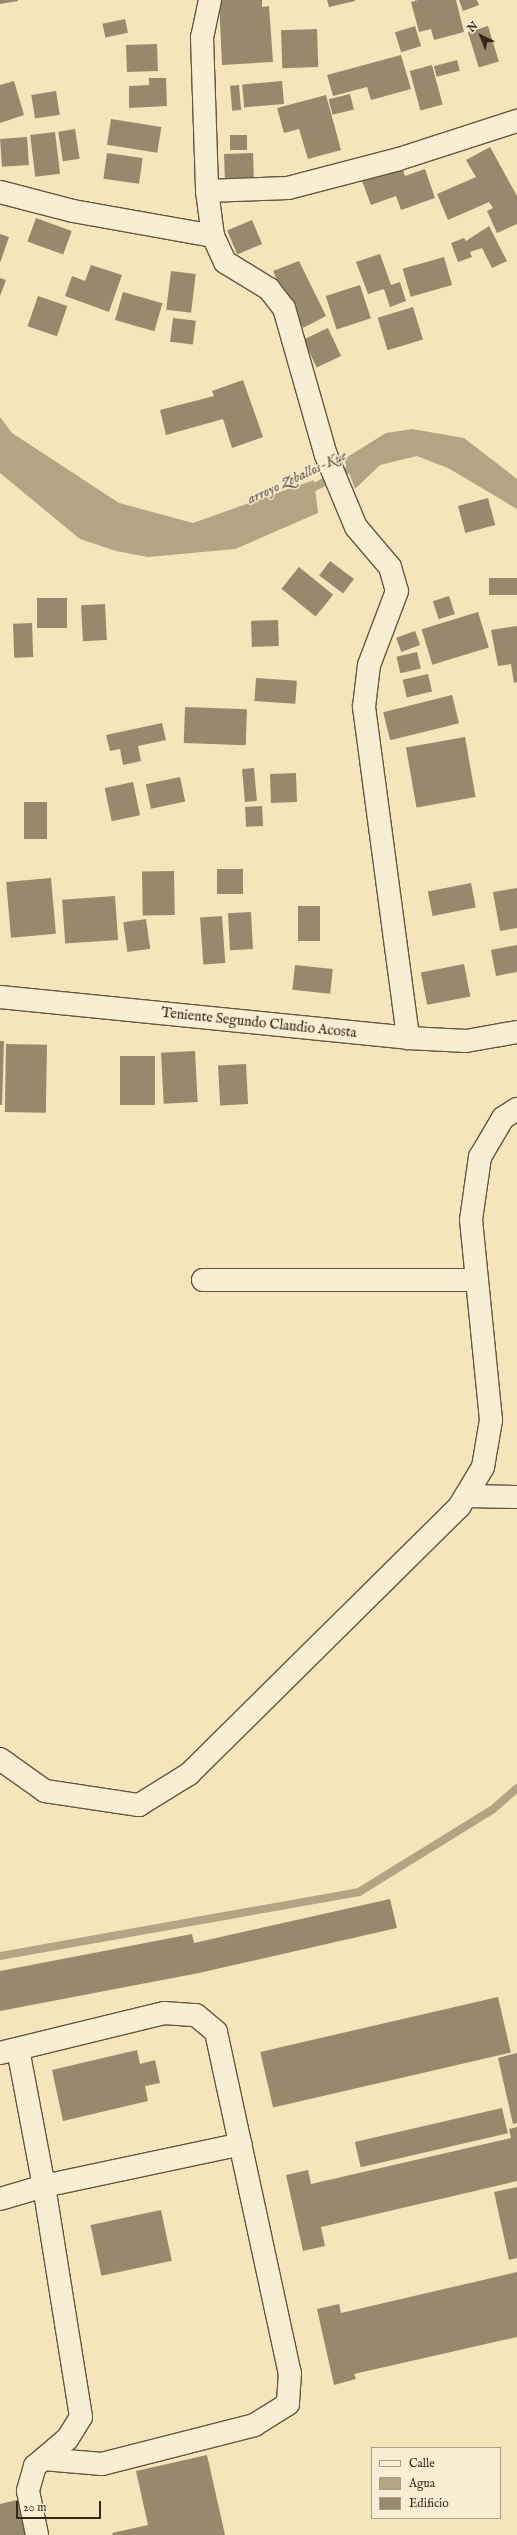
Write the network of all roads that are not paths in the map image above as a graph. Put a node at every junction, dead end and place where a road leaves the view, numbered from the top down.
1 (210, 0) edge
2 (517, 121) edge
3 (207, 191) junction
4 (0, 192) edge
5 (213, 236) junction
6 (0, 997) edge
7 (517, 1032) edge
8 (408, 1038) junction
9 (517, 1109) edge
10 (203, 1280) dead end
11 (477, 1280) junction
12 (466, 1496) junction
13 (517, 1497) edge
14 (0, 1758) edge
15 (9, 2051) edge
16 (241, 2144) junction
17 (44, 2186) junction
18 (0, 2199) edge
19 (43, 2459) junction
20 (37, 2535) edge

1 - 3 street
2 - 3 street
3 - 5 street
4 - 5 street
5 - 8 street
6 - 8 street, Teniente Segundo Claudio Acosta
7 - 8 street, Teniente Segundo Claudio Acosta
9 - 11 street
10 - 11 street
11 - 12 street
12 - 13 street
12 - 14 street
15 - 16 street
15 - 17 street
16 - 17 street
16 - 19 street
17 - 18 street
17 - 19 street
19 - 20 street

